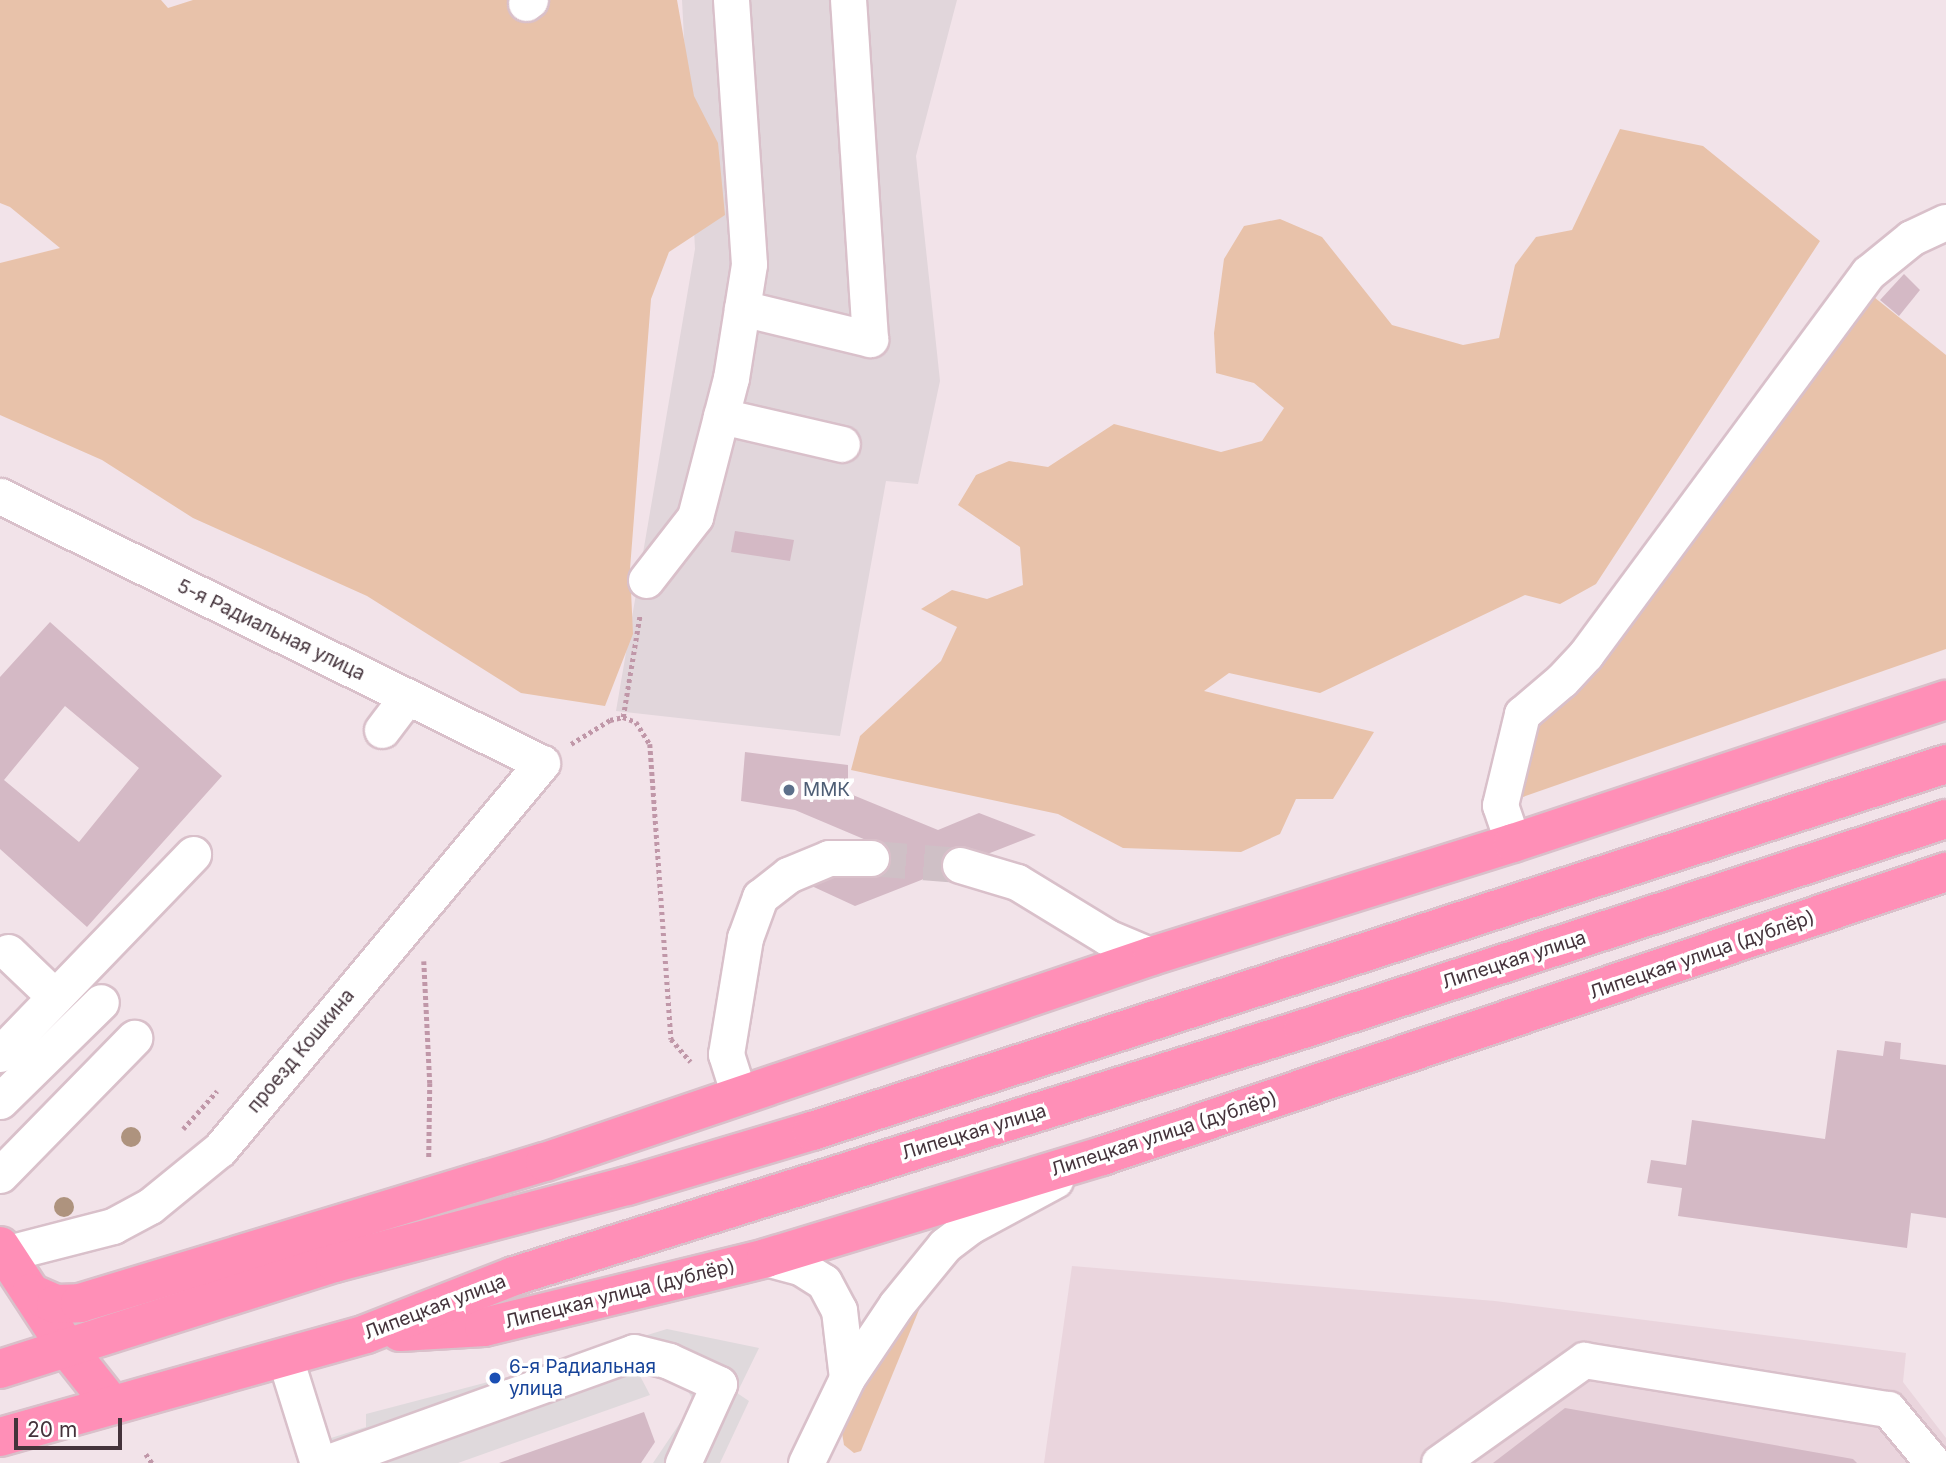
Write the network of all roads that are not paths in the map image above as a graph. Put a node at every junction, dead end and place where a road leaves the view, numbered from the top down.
1 (731, 0) edge
2 (848, 0) edge
3 (1946, 222) edge
4 (742, 308) junction
5 (721, 416) junction
6 (842, 444) dead end
7 (0, 496) edge
8 (646, 580) road end
9 (407, 696) junction
10 (1946, 700) edge
11 (382, 730) dead end
12 (542, 763) joint
13 (1946, 764) edge
14 (1946, 819) edge
15 (1513, 842) junction
16 (193, 854) dead end
17 (871, 858) tunnel mouth
18 (960, 865) tunnel mouth
19 (1946, 872) edge
20 (8, 952) dead end
21 (1152, 956) junction
22 (55, 997) junction
23 (101, 1002) dead end
24 (134, 1038) dead end
25 (0, 1054) edge
26 (739, 1095) junction
27 (0, 1101) edge
28 (1102, 1156) junction
29 (545, 1162) junction
30 (0, 1175) edge
31 (2, 1252) edge
32 (766, 1258) junction
33 (335, 1263) junction
34 (31, 1293) junction
35 (366, 1334) junction
36 (66, 1347) junction
37 (285, 1358) junction
38 (0, 1369) edge
39 (847, 1378) junction
40 (112, 1405) junction
41 (0, 1437) edge
42 (809, 1462) edge
43 (318, 1463) edge
44 (326, 1463) edge
45 (683, 1463) edge
46 (1439, 1463) edge
47 (1933, 1463) edge

1 - 4 street
2 - 4 street
3 - 15 street
4 - 5 street
5 - 6 street
5 - 8 street
7 - 9 street, 5-я Радиальная улица
9 - 11 street
9 - 12 street, 5-я Радиальная улица
10 - 15 main road
12 - 31 street, проезд Кошкина
13 - 33 main road
14 - 35 main road, Липецкая улица
15 - 21 main road
16 - 22 street
17 - 26 street
18 - 21 street
19 - 28 main road, Липецкая улица (дублёр)
20 - 22 street
21 - 26 main road
22 - 25 street
23 - 27 street
24 - 30 street
26 - 29 main road
28 - 32 main road, Липецкая улица (дублёр)
28 - 39 street
29 - 33 main road
29 - 34 main road
31 - 34 main road
32 - 35 main road, Липецкая улица (дублёр)
32 - 39 street
33 - 36 main road
34 - 36 main road
35 - 37 main road, Липецкая улица
36 - 38 main road
36 - 40 main road
37 - 40 main road, Липецкая улица
37 - 43 street
39 - 42 street
40 - 41 main road, Липецкая улица
44 - 45 street
46 - 47 street

